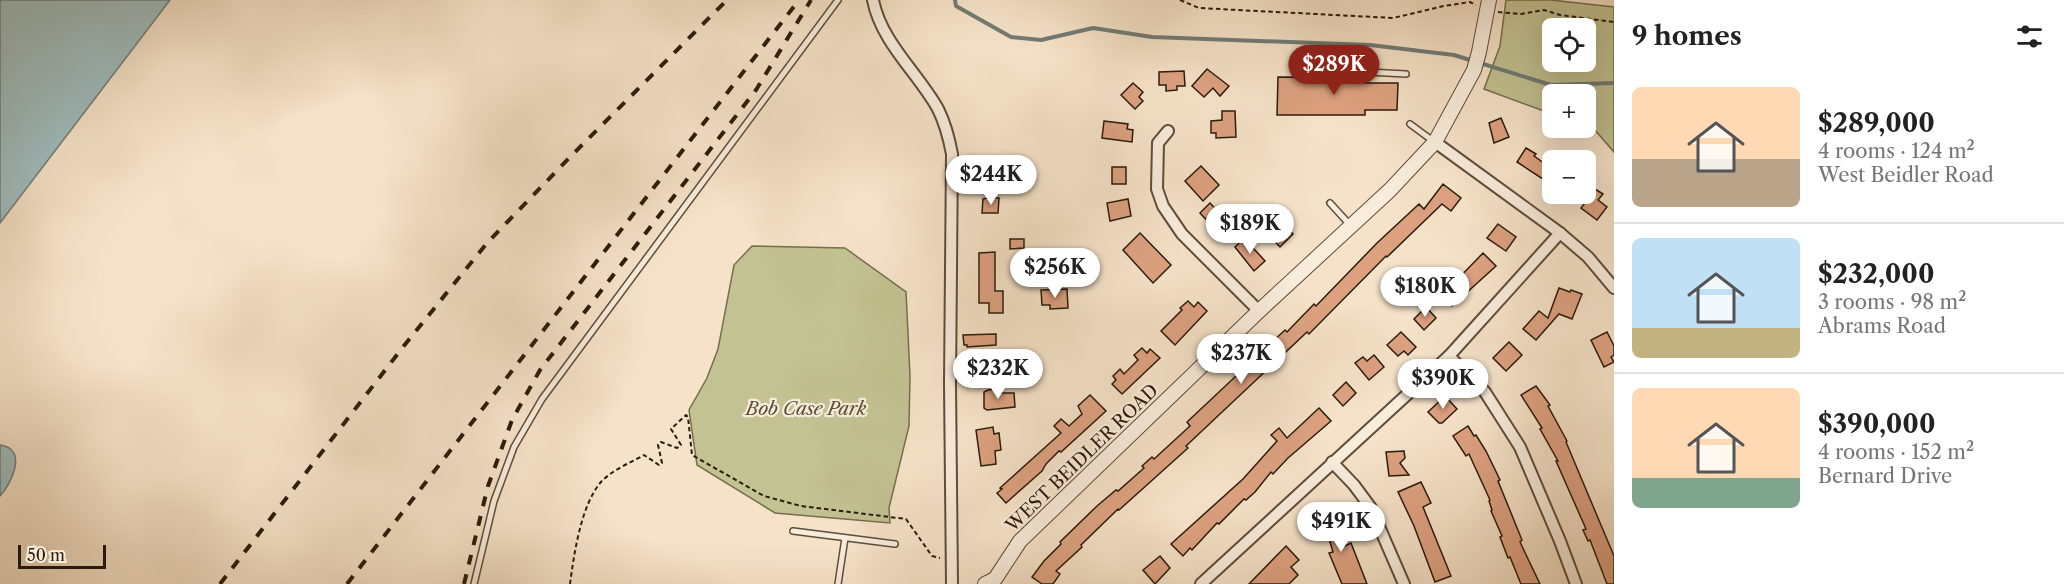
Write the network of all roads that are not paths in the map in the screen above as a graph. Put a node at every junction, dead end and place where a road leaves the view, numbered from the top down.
1 (838, 0) edge
2 (873, 0) edge
3 (1489, 5) edge
4 (1330, 70) dead end
5 (1406, 74) dead end
6 (1410, 124) dead end
7 (1168, 130) dead end
8 (1435, 142) junction
9 (1330, 203) dead end
10 (1351, 226) junction
11 (1560, 233) junction
12 (1614, 288) edge
13 (1259, 310) junction
14 (1449, 356) junction
15 (1332, 462) junction
16 (793, 531) dead end
17 (845, 538) junction
18 (895, 544) dead end
19 (474, 584) edge
20 (838, 584) edge
21 (952, 584) edge
22 (985, 584) edge
23 (1201, 584) edge
24 (1404, 584) edge
25 (1576, 584) edge

1 - 19 lane
2 - 21 street
3 - 8 street, WEST BEIDLER ROAD
4 - 5 lane
6 - 8 lane
7 - 13 street
8 - 10 street, WEST BEIDLER ROAD
8 - 11 street
9 - 10 lane
10 - 13 street, WEST BEIDLER ROAD
11 - 12 street
11 - 14 street
13 - 22 street, WEST BEIDLER ROAD
14 - 15 street
14 - 25 street
15 - 23 street
15 - 24 street
16 - 17 lane
17 - 18 lane
17 - 20 lane

